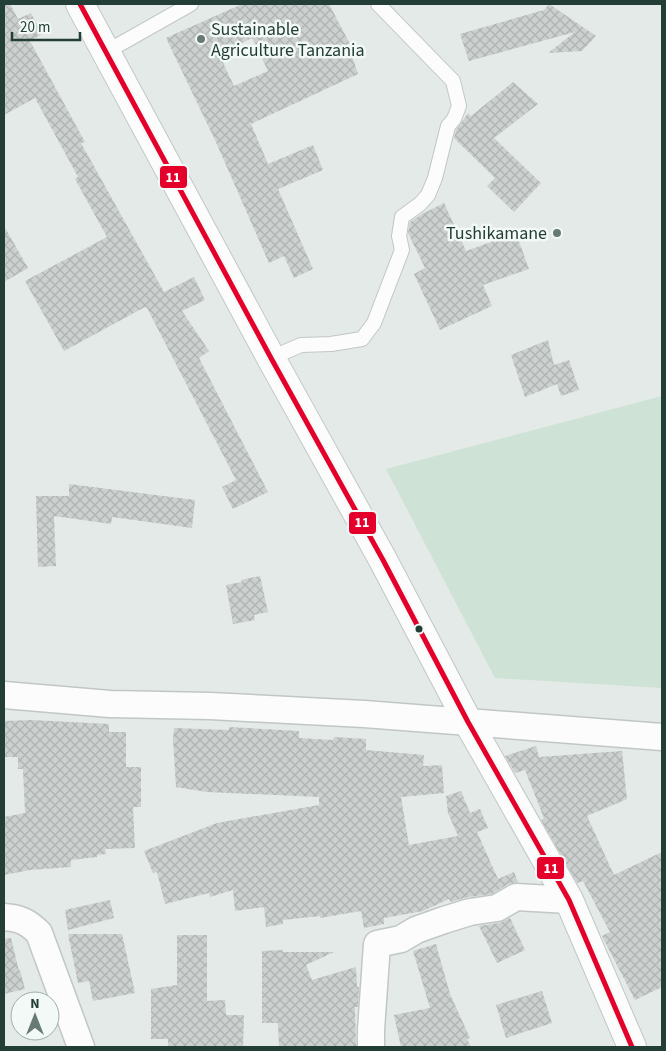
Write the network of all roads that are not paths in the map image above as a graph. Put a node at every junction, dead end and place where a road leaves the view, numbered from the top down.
1 (80, 4) edge
2 (190, 4) edge
3 (378, 4) edge
4 (106, 52) junction
5 (271, 358) junction
6 (4, 695) edge
7 (468, 722) junction
8 (662, 738) edge
9 (569, 900) junction
10 (4, 917) edge
11 (81, 1047) edge
12 (371, 1047) edge
13 (632, 1047) edge

1 - 4 street
2 - 4 lane
3 - 5 lane
4 - 5 street
5 - 7 street
6 - 7 street
7 - 8 street
7 - 9 street
9 - 12 street
9 - 13 street
10 - 11 street

